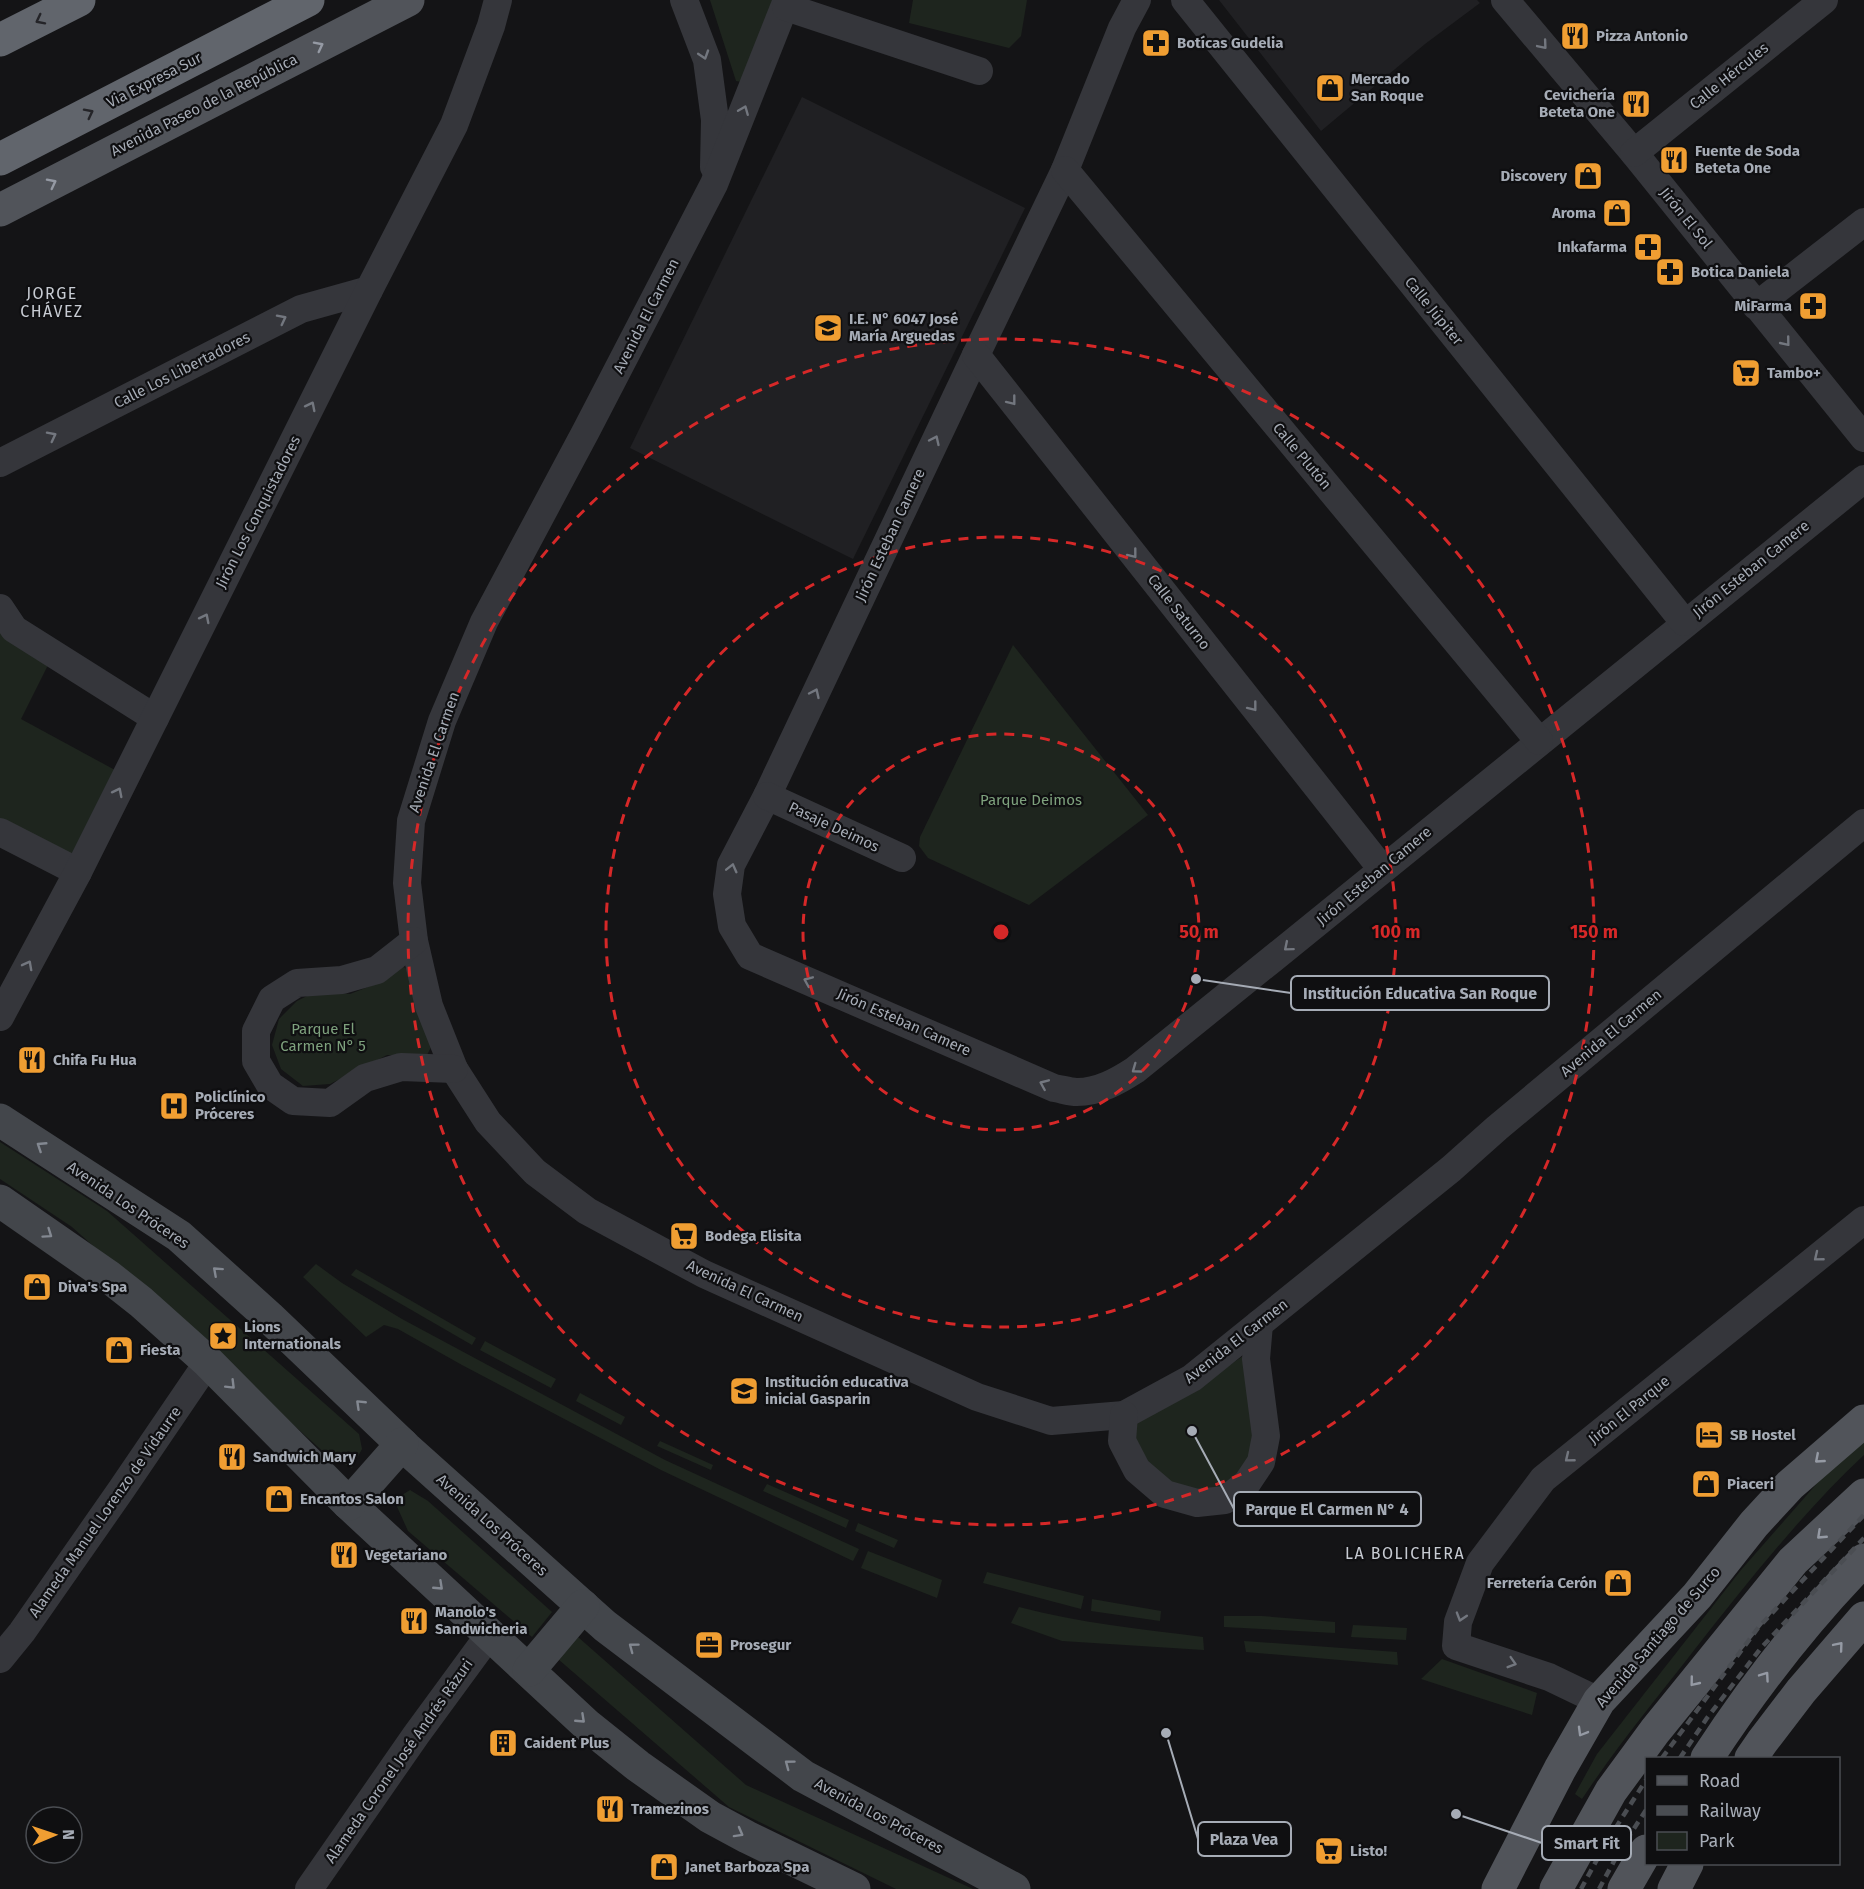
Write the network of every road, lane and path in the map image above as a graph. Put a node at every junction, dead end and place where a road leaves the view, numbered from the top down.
1 (79, 0) edge
2 (308, 0) edge
3 (408, 0) edge
4 (498, 0) edge
5 (684, 0) edge
6 (1137, 0) edge
7 (1185, 0) edge
8 (1505, 0) edge
9 (1824, 0) edge
10 (787, 4) edge
11 (1122, 14) edge
12 (0, 40) edge
13 (979, 71) dead end
14 (1634, 153) junction
15 (0, 159) edge
16 (1065, 170) junction
17 (714, 184) junction
18 (0, 210) edge
19 (1864, 222) edge
20 (369, 290) junction
21 (1756, 306) junction
22 (975, 355) junction
23 (1864, 438) edge
24 (0, 463) edge
25 (1864, 479) edge
26 (0, 608) edge
27 (1684, 622) junction
28 (155, 718) junction
29 (1539, 741) junction
30 (767, 796) junction
31 (1864, 823) edge
32 (0, 832) edge
33 (902, 858) dead end
34 (1382, 869) junction
35 (78, 872) junction
36 (414, 941) junction
37 (0, 1017) edge
38 (454, 1069) junction
39 (0, 1120) edge
40 (0, 1201) edge
41 (1864, 1220) edge
42 (1259, 1324) junction
43 (208, 1362) junction
44 (1124, 1415) junction
45 (1864, 1421) edge
46 (402, 1444) junction
47 (1864, 1495) edge
48 (349, 1504) junction
49 (1864, 1560) edge
50 (583, 1606) junction
51 (1864, 1618) edge
52 (490, 1634) junction
53 (0, 1659) edge
54 (529, 1670) junction
55 (1599, 1701) junction
56 (1708, 1757) edge
57 (1752, 1757) edge
58 (1645, 1854) edge
59 (1686, 1865) edge
60 (309, 1889) edge
61 (854, 1889) edge
62 (1014, 1889) edge
63 (1498, 1889) edge
64 (1556, 1889) edge
65 (1624, 1889) edge
66 (1674, 1889) edge

1 -> 12 highway
15 -> 2 highway, Via Expresa Sur
18 -> 3 main road, Avenida Paseo de la República
4 - 20 street, Jirón Los Conquistadores
5 -> 17 street
6 - 11 street, Jirón Esteban Camere
7 - 27 street, Calle Júpiter
8 -> 14 street, Jirón El Sol
9 - 14 street, Calle Hércules
10 - 13 street
17 -> 10 street, Avenida El Carmen
11 - 16 street, Jirón Esteban Camere
14 - 21 street, Jirón El Sol
16 - 22 street, Jirón Esteban Camere
16 - 29 street, Calle Plutón
17 - 36 street, Avenida El Carmen
19 - 21 street
24 -> 20 street, Calle Los Libertadores
28 -> 20 street, Jirón Los Conquistadores
21 -> 23 street, Jirón El Sol
30 -> 22 street, Jirón Esteban Camere
22 -> 34 street, Calle Saturno
25 - 27 street, Jirón Esteban Camere
26 - 28 street
27 - 29 street, Jirón Esteban Camere
35 -> 28 street, Jirón Los Conquistadores
29 - 34 street, Jirón Esteban Camere
30 - 33 street, Pasaje Deimos
34 -> 30 street, Jirón Esteban Camere
31 - 42 street, Avenida El Carmen
32 - 35 street
37 -> 35 street, Jirón Los Conquistadores
36 - 38 street, Avenida El Carmen
36 - 38 street
38 - 44 street, Avenida El Carmen
46 -> 39 main road, Avenida Los Próceres
40 -> 43 main road
41 -> 55 street, Jirón El Parque
42 - 44 street, Avenida El Carmen
42 - 44 street
43 -> 48 main road
43 - 53 street, Alameda Manuel Lorenzo de Vidaurre
45 -> 55 main road, Avenida Santiago de Surco
46 - 48 main road
46 - 50 main road, Avenida Los Próceres
47 -> 64 main road
48 -> 52 main road
56 -> 49 main road
50 - 54 main road
62 -> 50 main road, Avenida Los Próceres
57 -> 51 main road
52 - 54 main road
52 - 60 street, Alameda Coronel José Andrés Rázuri
54 -> 61 main road
55 -> 63 main road, Avenida Santiago de Surco
58 - 65 main road
59 - 66 main road

